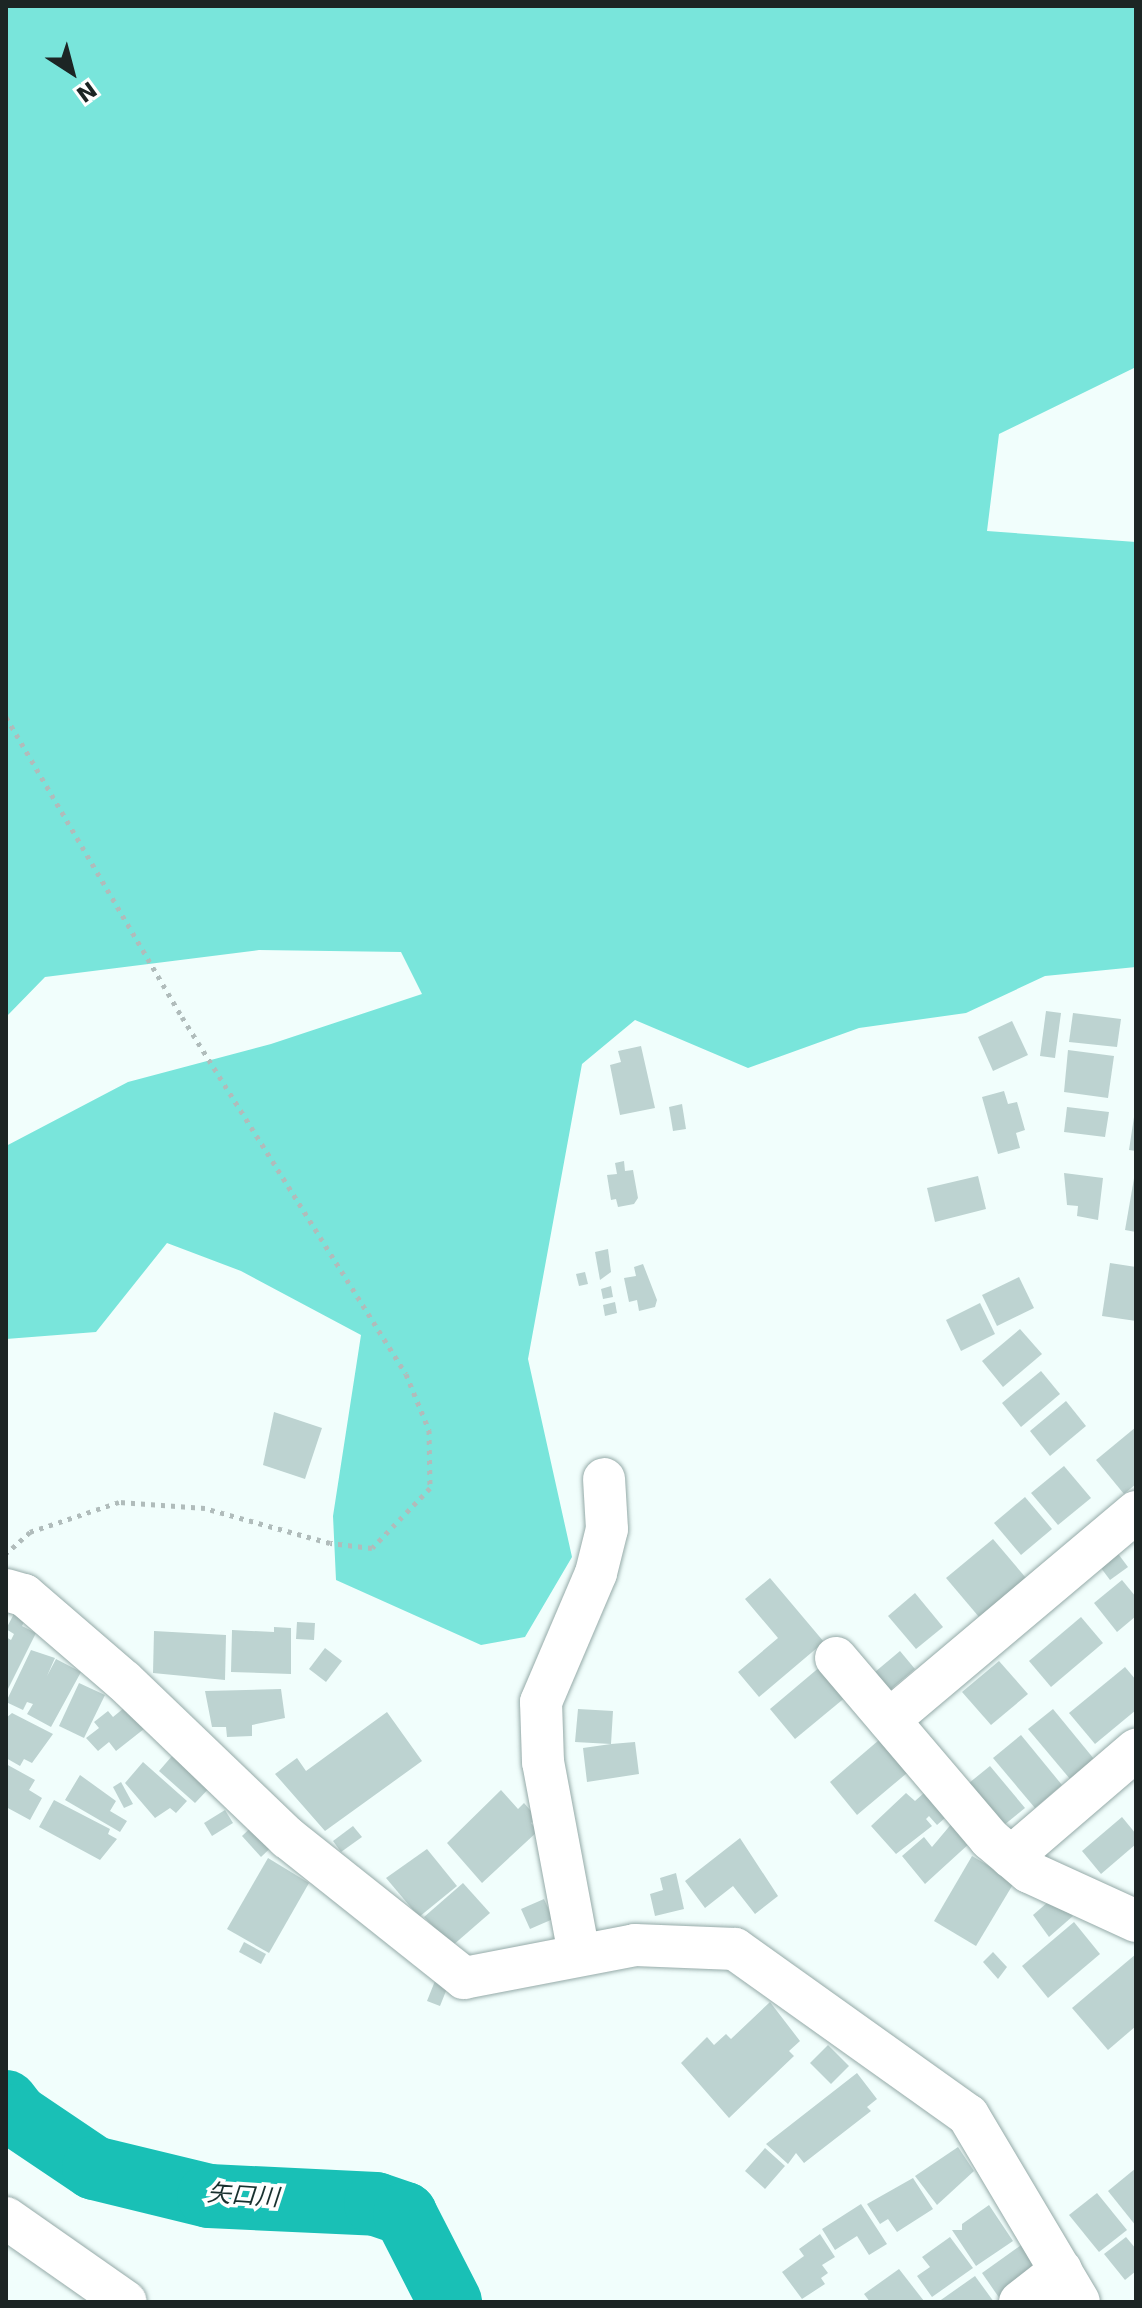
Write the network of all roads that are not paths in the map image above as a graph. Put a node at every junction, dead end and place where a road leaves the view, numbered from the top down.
1 (604, 1479) dead end
2 (1136, 1512) edge
3 (6, 1590) edge
4 (836, 1658) dead end
5 (889, 1720) junction
6 (1136, 1750) edge
7 (1011, 1857) junction
8 (1136, 1921) edge
9 (579, 1954) junction
10 (6, 2218) edge
11 (1070, 2286) edge
12 (126, 2302) edge
13 (1020, 2302) edge

1 - 9 street
2 - 5 street
3 - 9 street
4 - 5 street
5 - 7 street
6 - 7 street
7 - 8 street
9 - 11 street
10 - 12 street
11 - 13 street

